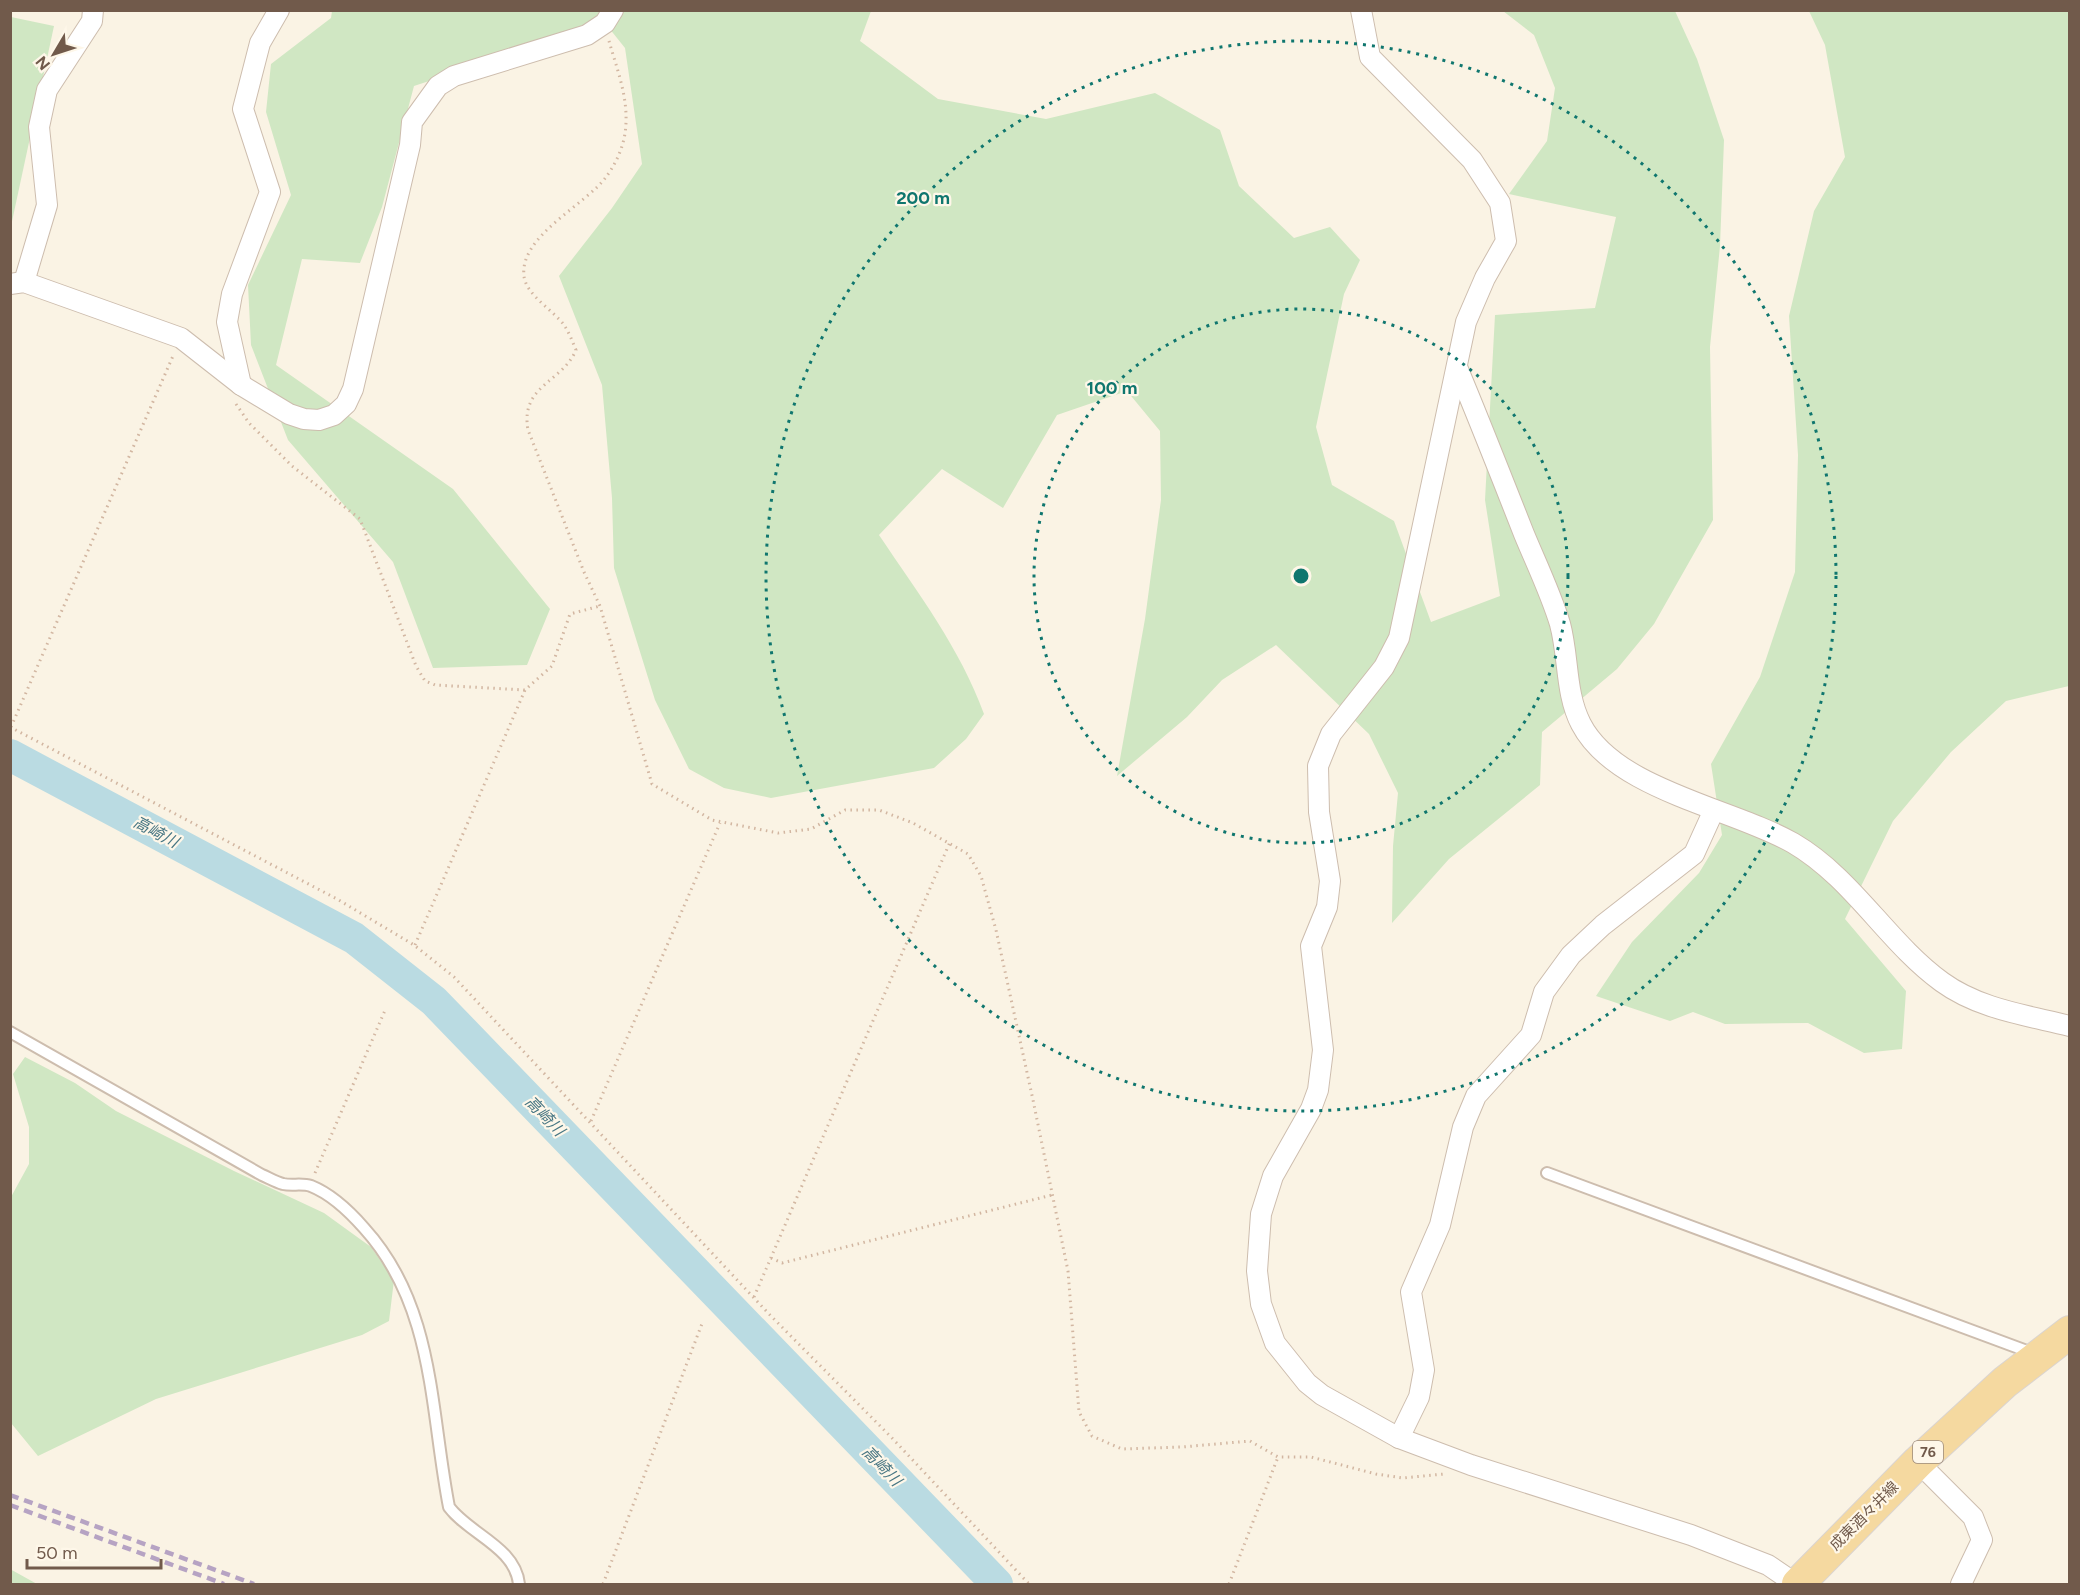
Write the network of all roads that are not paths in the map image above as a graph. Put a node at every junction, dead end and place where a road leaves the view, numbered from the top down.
1 (93, 10) edge
2 (279, 10) edge
3 (1361, 10) edge
4 (609, 17) edge
5 (17, 283) edge
6 (1458, 367) junction
7 (235, 390) junction
8 (1714, 810) junction
9 (2070, 1026) edge
10 (10, 1032) edge
11 (1547, 1173) dead end
12 (2070, 1332) edge
13 (2038, 1355) junction
14 (1399, 1438) junction
15 (1918, 1462) junction
16 (519, 1584) edge
17 (1797, 1584) edge
18 (1961, 1584) edge

1 - 5 street
2 - 7 street
3 - 6 street
4 - 7 street
5 - 7 street
6 - 8 street
6 - 14 street
8 - 9 street
8 - 14 street
10 - 16 lane
11 - 13 lane
12 - 13 main road, 成東酒々井線 / 76
13 - 15 main road, 成東酒々井線 / 76
14 - 17 street
15 - 17 main road, 成東酒々井線 / 76
15 - 18 street

